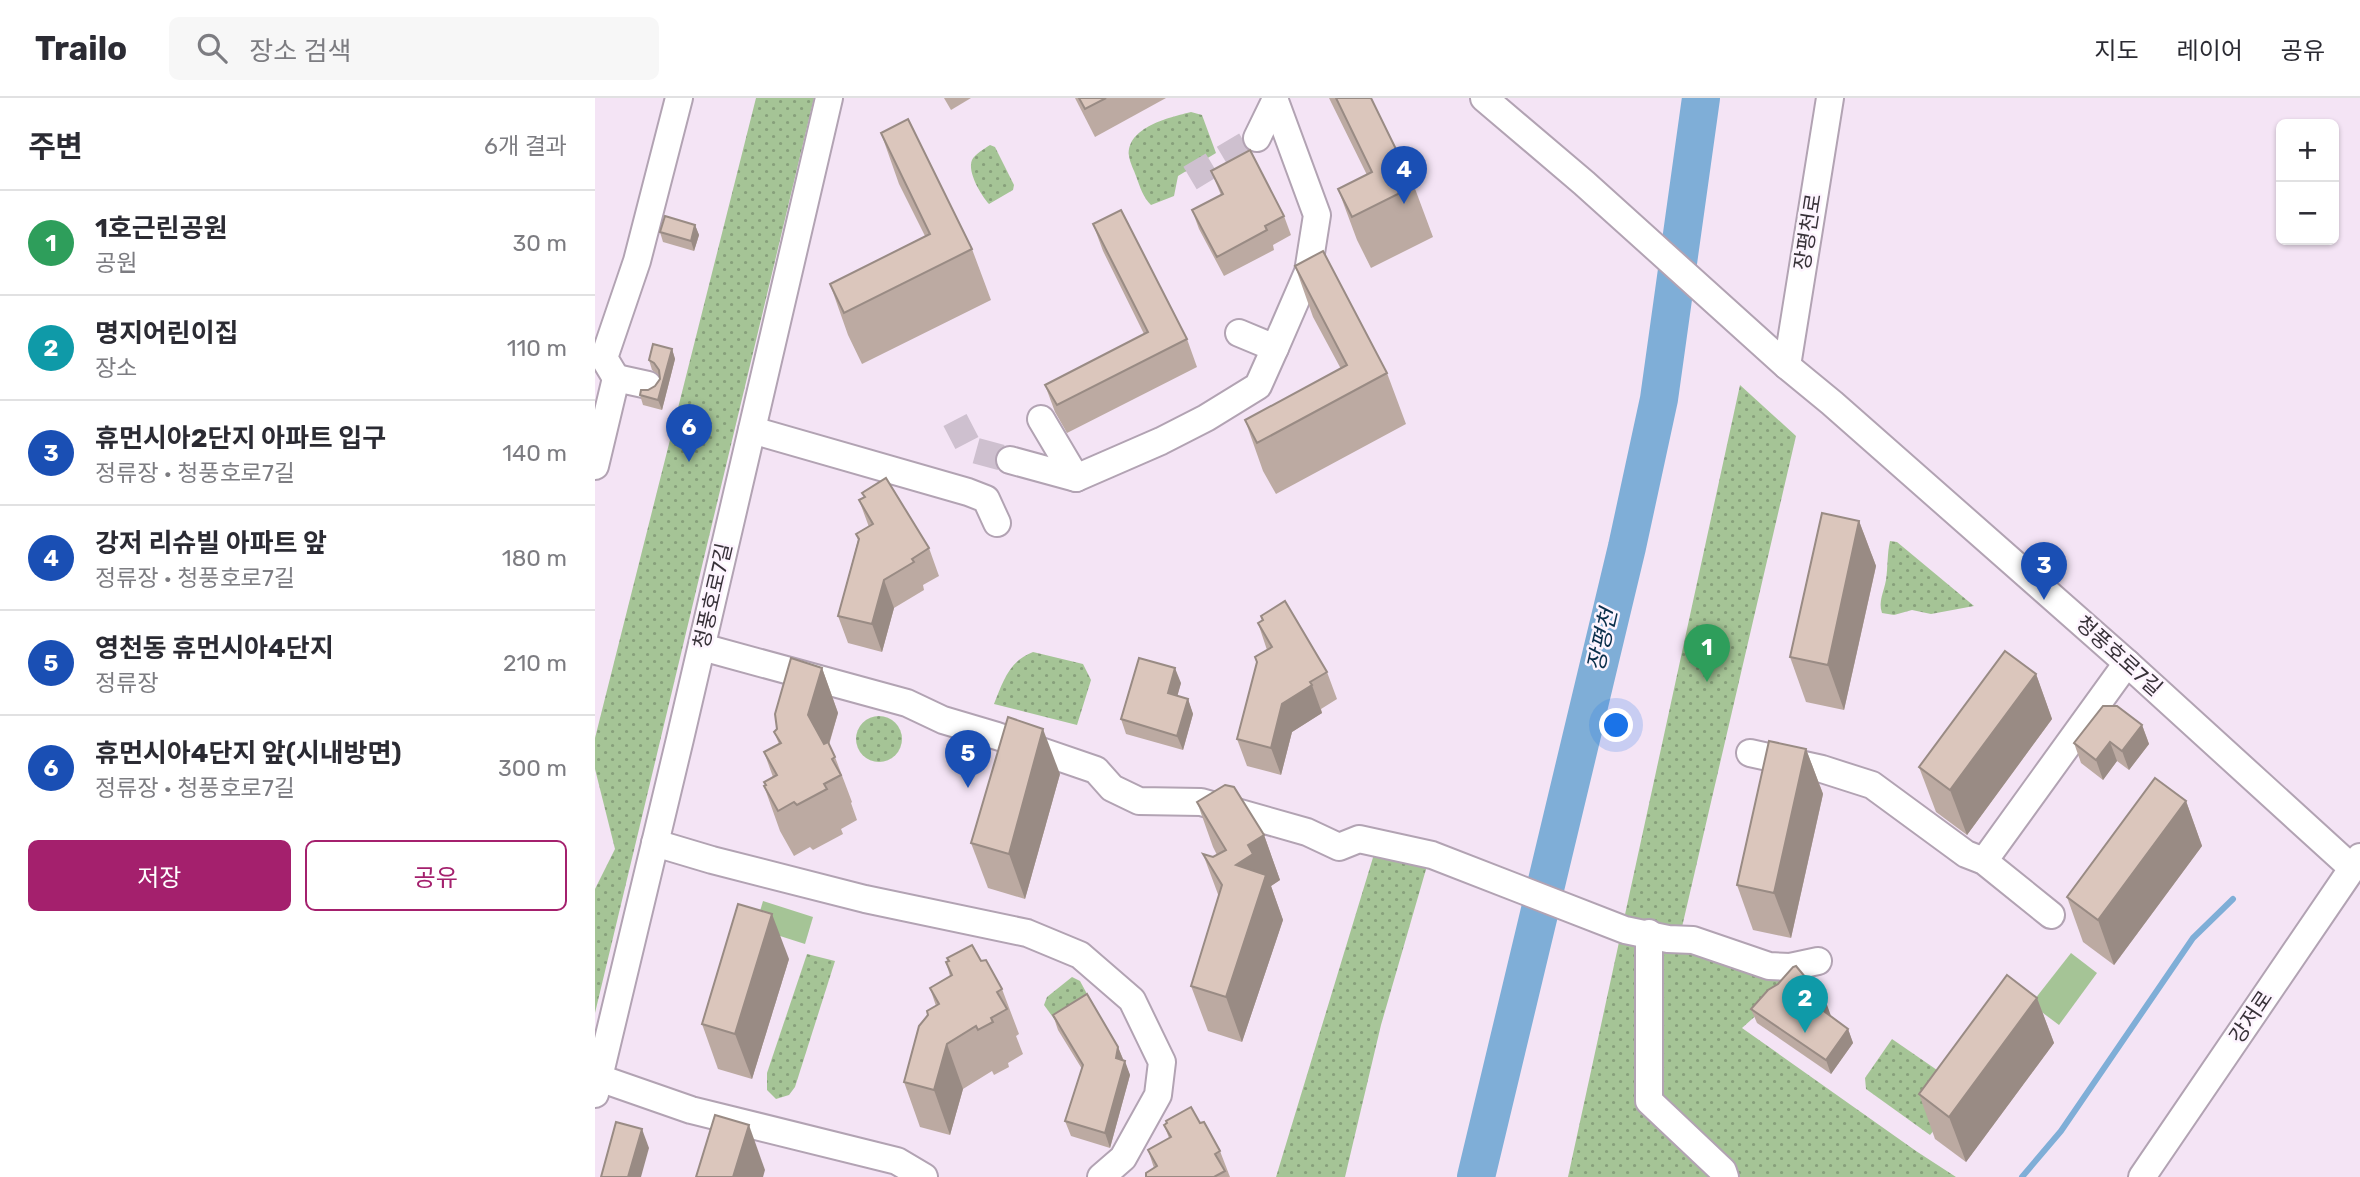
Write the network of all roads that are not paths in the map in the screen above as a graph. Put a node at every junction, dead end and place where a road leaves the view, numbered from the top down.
1 (678, 98) edge
2 (829, 98) edge
3 (1484, 98) edge
4 (1830, 98) edge
5 (1275, 99) edge
6 (1257, 138) tunnel mouth
7 (1238, 333) dead end
8 (1275, 348) junction
9 (1787, 366) junction
10 (616, 378) junction
11 (648, 386) edge
12 (1041, 419) dead end
13 (752, 430) junction
14 (1010, 460) tunnel mouth
15 (595, 466) edge
16 (1076, 478) junction
17 (997, 523) dead end
18 (702, 647) junction
19 (2127, 663) junction
20 (1751, 752) dead end
21 (655, 843) junction
22 (1984, 861) junction
23 (2356, 863) edge
24 (2051, 915) dead end
25 (1637, 932) junction
26 (1818, 961) dead end
27 (597, 1086) edge
28 (924, 1177) edge
29 (1101, 1177) edge
30 (1725, 1177) edge
31 (2142, 1177) edge

1 - 10 street
2 - 13 street, 청풍호로7길
3 - 9 street, 청풍호로7길
4 - 9 street, 장평천로
5 - 6 street
5 - 8 street
7 - 8 street
8 - 16 street
9 - 19 street, 청풍호로7길
10 - 11 street
10 - 15 street
12 - 16 street
13 - 17 street
13 - 18 street, 청풍호로7길
14 - 16 street
18 - 21 street, 청풍호로7길
18 - 25 street
19 - 22 street
19 - 23 street, 청풍호로7길
20 - 22 street
21 - 27 street, 청풍호로7길
21 - 29 street
22 - 24 street
23 - 31 street, 강저로
25 - 26 street
25 - 30 street
27 - 28 street

